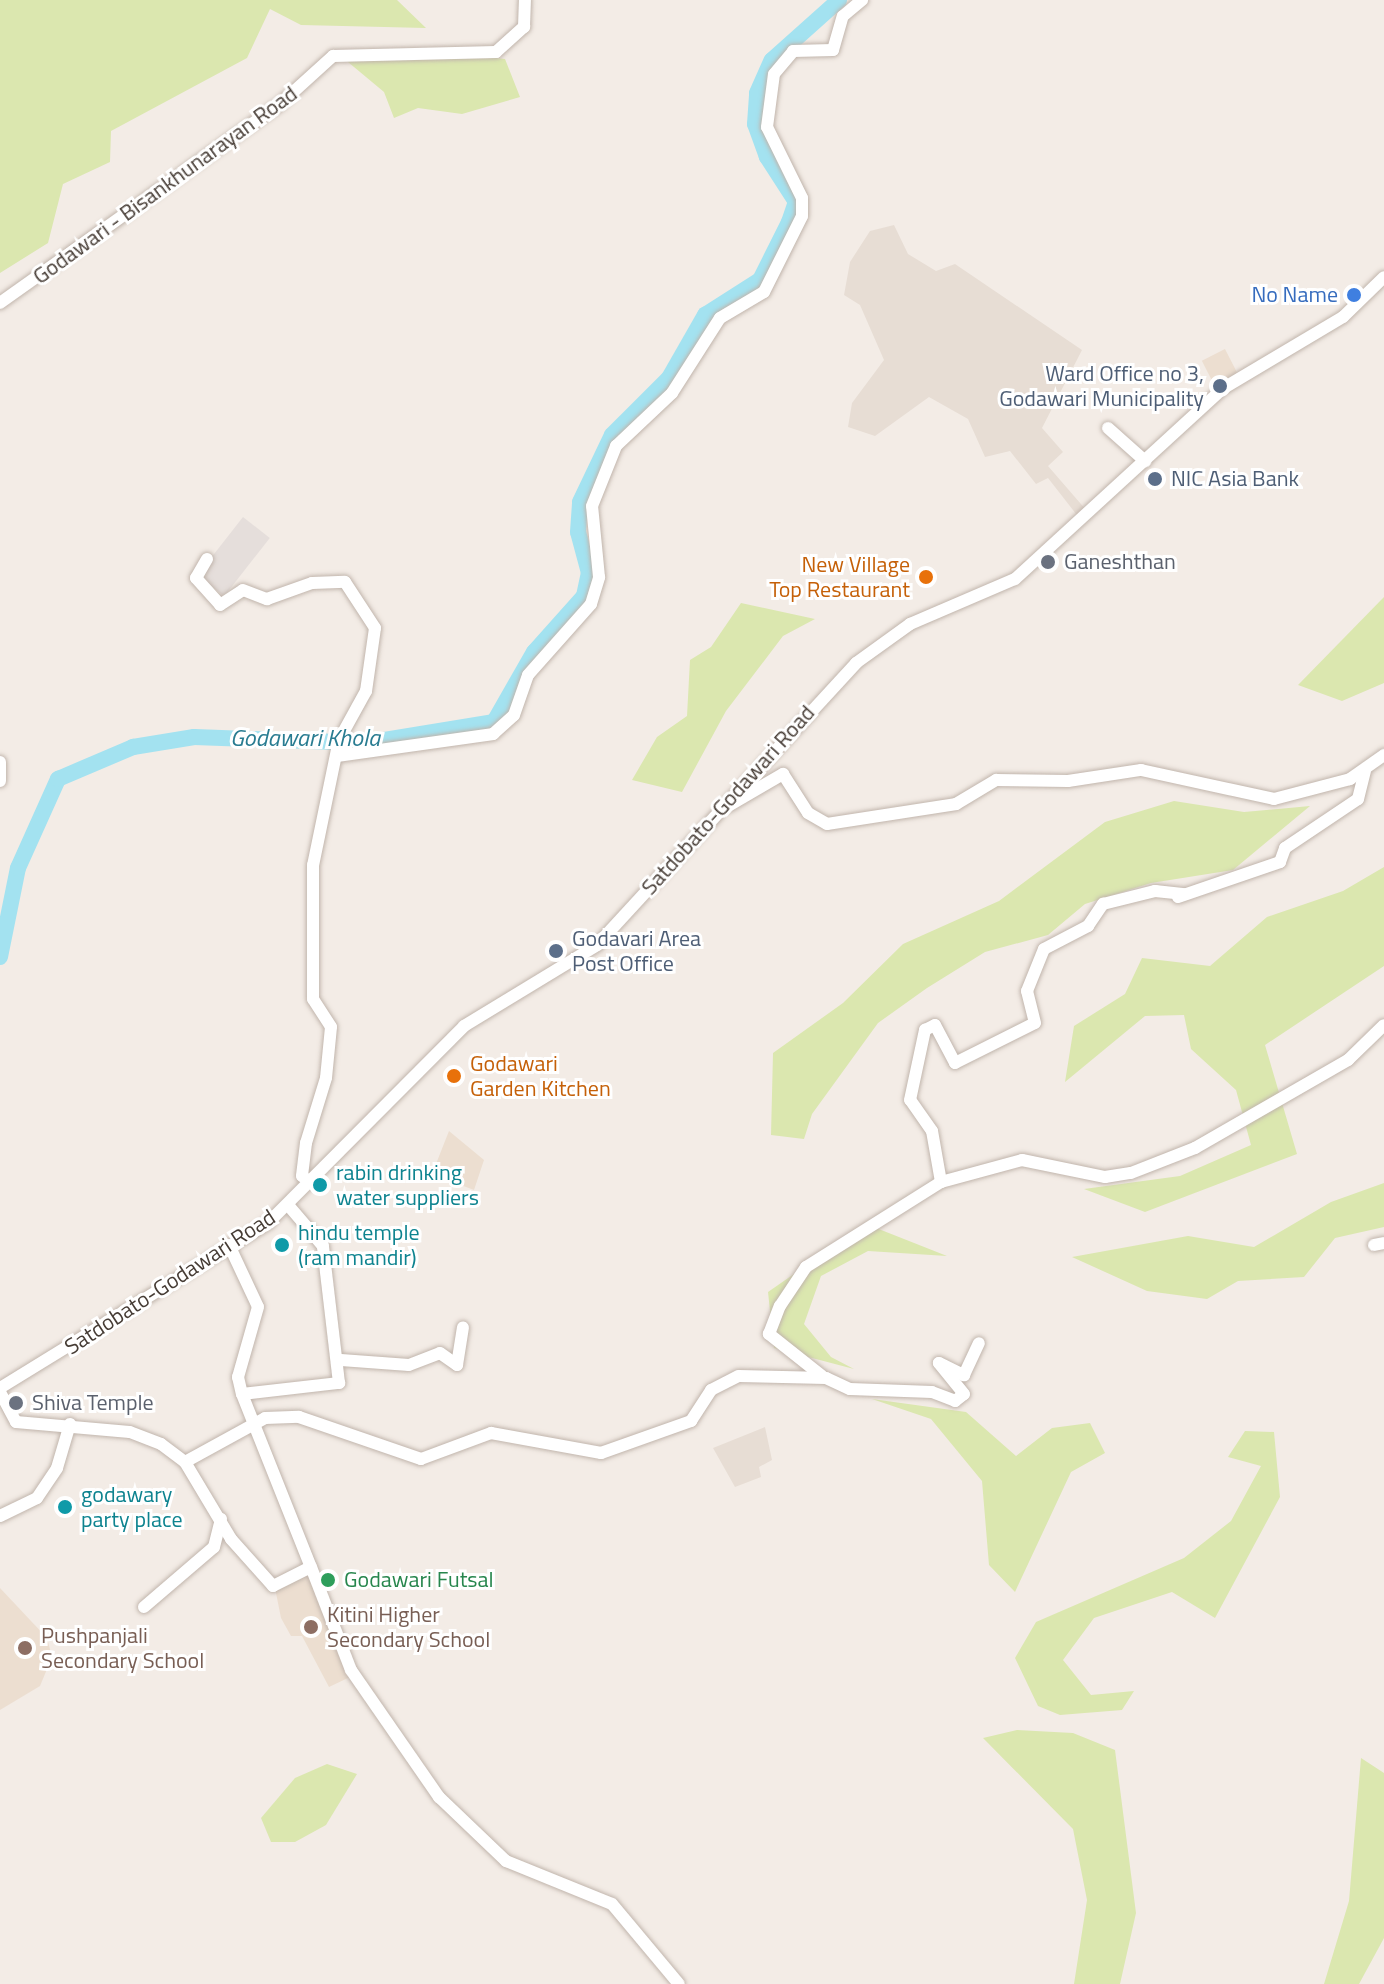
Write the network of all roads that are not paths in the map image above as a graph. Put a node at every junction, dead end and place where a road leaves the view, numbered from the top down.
1 (525, 0) edge
2 (862, 0) edge
3 (1384, 277) edge
4 (0, 303) edge
5 (1108, 428) dead end
6 (1145, 461) junction
7 (207, 559) dead end
8 (1384, 755) edge
9 (337, 756) junction
10 (0, 762) edge
11 (1365, 771) junction
12 (0, 781) edge
13 (725, 807) junction
14 (1384, 1025) edge
15 (310, 1182) junction
16 (941, 1182) junction
17 (288, 1205) junction
18 (229, 1245) junction
19 (463, 1327) dead end
20 (979, 1343) dead end
21 (341, 1360) junction
22 (826, 1378) junction
23 (0, 1388) edge
24 (242, 1394) junction
25 (70, 1424) junction
26 (254, 1425) junction
27 (185, 1462) junction
28 (0, 1516) edge
29 (221, 1519) junction
30 (311, 1567) junction
31 (144, 1607) dead end
32 (679, 1984) edge

1 - 4 street, Godawari - Bisankhunarayan Road
2 - 9 street
3 - 6 street, Satdobato-Godawari Road
5 - 6 street
6 - 13 street, Satdobato-Godawari Road
7 - 9 street
8 - 11 street
9 - 15 street
10 - 12 street
11 - 13 street
11 - 16 street
13 - 15 street, Satdobato-Godawari Road
14 - 16 street
15 - 17 street, Satdobato-Godawari Road
16 - 22 street
17 - 18 street, Satdobato-Godawari Road
17 - 21 street
18 - 23 street, Satdobato-Godawari Road
18 - 24 street
19 - 21 street
20 - 22 street
21 - 24 street
22 - 26 street
23 - 25 street
24 - 26 street
25 - 27 street
25 - 28 street
26 - 27 street
26 - 30 street
27 - 29 street
29 - 30 street
29 - 31 street
30 - 32 street

